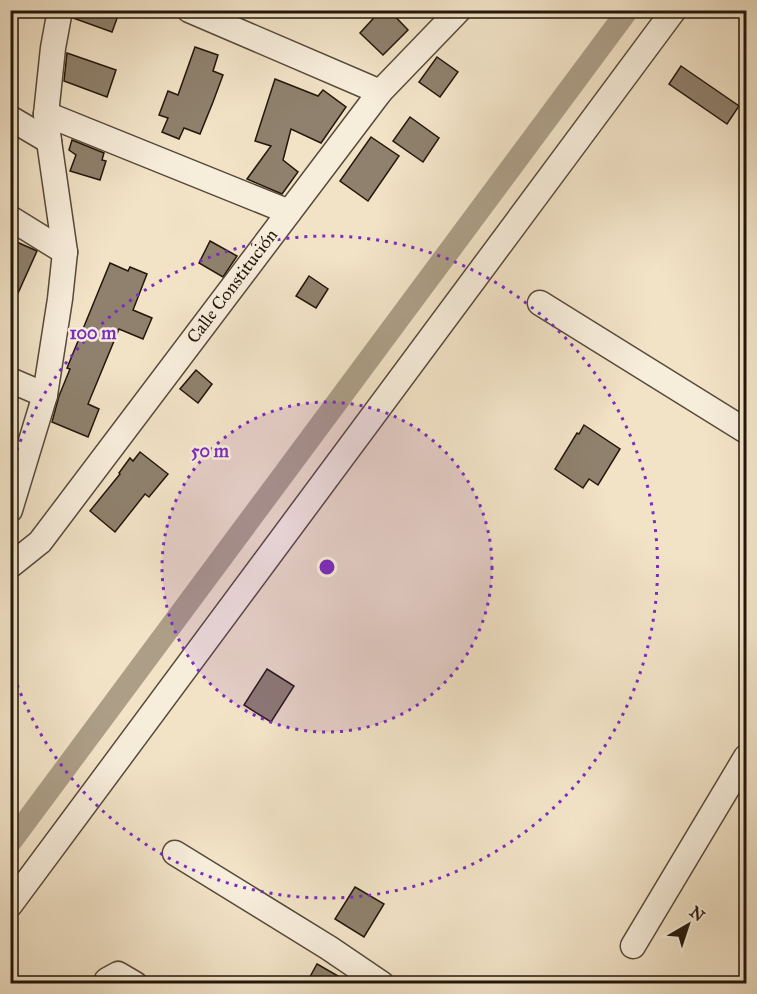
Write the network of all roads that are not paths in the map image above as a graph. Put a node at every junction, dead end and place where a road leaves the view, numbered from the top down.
1 (60, 10) edge
2 (189, 10) edge
3 (674, 10) edge
4 (455, 12) edge
5 (380, 92) junction
6 (46, 114) junction
7 (10, 118) edge
8 (49, 141) junction
9 (289, 212) junction
10 (10, 218) edge
11 (65, 252) junction
12 (540, 303) dead end
13 (10, 380) edge
14 (45, 394) junction
15 (747, 431) edge
16 (19, 453) edge
17 (10, 510) edge
18 (10, 566) edge
19 (747, 757) edge
20 (175, 853) dead end
21 (10, 905) edge
22 (633, 946) dead end
23 (107, 984) edge
24 (135, 984) edge
25 (382, 984) edge

1 - 6 street
2 - 5 street
3 - 21 street
4 - 5 street, Calle Constitución
5 - 9 street, Calle Constitución
6 - 8 street
6 - 9 street
7 - 8 street
8 - 11 street
9 - 18 street, Calle Constitución
10 - 11 street
11 - 14 street
12 - 15 street
13 - 14 street
14 - 16 street
16 - 17 street
19 - 22 street
20 - 25 street
23 - 24 street

